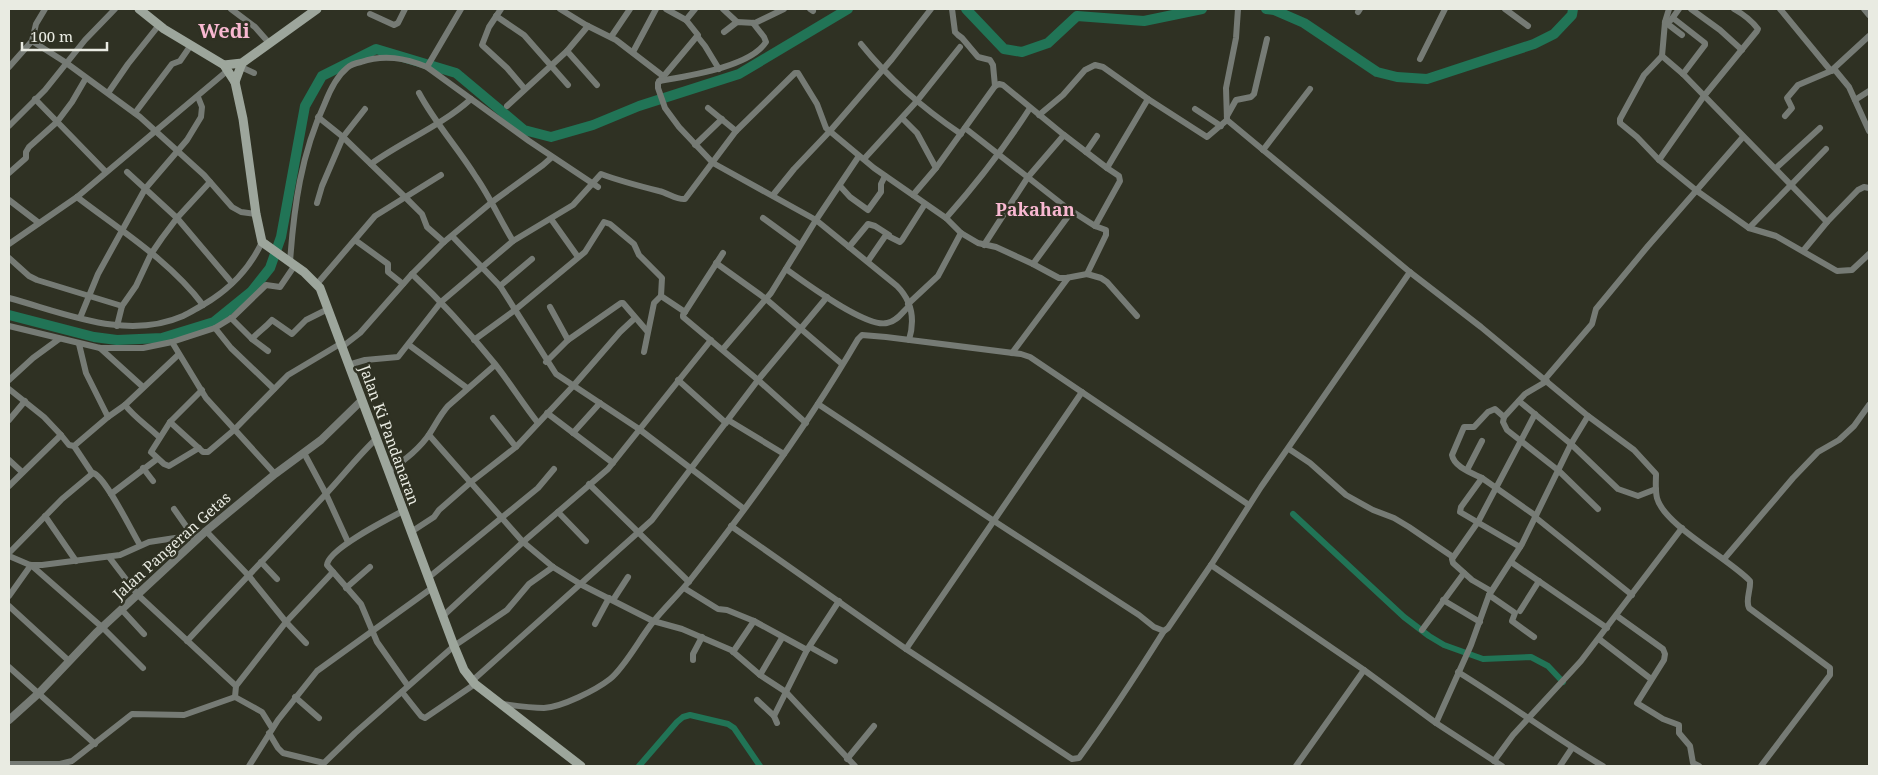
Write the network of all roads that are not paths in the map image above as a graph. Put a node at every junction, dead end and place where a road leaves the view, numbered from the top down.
1 (45, 9) edge
2 (115, 9) edge
3 (139, 9) edge
4 (231, 9) edge
5 (317, 9) edge
6 (405, 9) edge
7 (461, 9) edge
8 (501, 9) edge
9 (560, 9) edge
10 (630, 9) edge
11 (656, 9) edge
12 (666, 9) edge
13 (695, 9) edge
14 (723, 9) edge
15 (782, 9) edge
16 (932, 9) edge
17 (952, 9) edge
18 (1238, 9) edge
19 (1445, 9) edge
20 (1505, 9) edge
21 (1669, 9) edge
22 (1679, 9) edge
23 (1691, 9) edge
24 (1734, 9) edge
25 (1780, 9) edge
26 (1864, 9) edge
27 (370, 14) dead end
28 (1869, 14) edge
29 (496, 16) junction
30 (1673, 18) junction
31 (686, 20) junction
32 (1665, 21) junction
33 (737, 22) junction
34 (753, 22) junction
35 (159, 25) junction
36 (588, 26) junction
37 (1528, 26) dead end
38 (724, 32) dead end
39 (1682, 35) dead end
40 (697, 36) junction
41 (1869, 36) edge
42 (611, 37) junction
43 (1267, 39) dead end
44 (32, 41) junction
45 (270, 44) junction
46 (861, 44) dead end
47 (190, 45) junction
48 (960, 47) dead end
49 (1742, 50) junction
50 (567, 51) junction
51 (633, 52) junction
52 (1662, 56) junction
53 (1420, 59) dead end
54 (65, 62) junction
55 (241, 65) junction
56 (428, 65) junction
57 (551, 65) junction
58 (9, 67) edge
59 (226, 68) junction
60 (718, 69) junction
61 (883, 70) junction
62 (1832, 71) junction
63 (254, 72) dead end
64 (1683, 74) junction
65 (86, 78) junction
66 (235, 82) junction
67 (660, 82) junction
68 (568, 85) dead end
69 (597, 85) dead end
70 (995, 86) junction
71 (524, 88) junction
72 (1310, 89) dead end
73 (1869, 91) edge
74 (108, 93) junction
75 (419, 93) dead end
76 (198, 96) junction
77 (1704, 96) junction
78 (35, 99) junction
79 (1148, 99) junction
80 (471, 100) junction
81 (1855, 100) junction
82 (917, 101) junction
83 (507, 106) dead end
84 (708, 108) dead end
85 (1030, 108) junction
86 (365, 109) dead end
87 (1195, 109) dead end
88 (135, 113) junction
89 (1039, 115) junction
90 (1785, 116) dead end
91 (318, 117) junction
92 (902, 118) junction
93 (1227, 118) junction
94 (722, 119) junction
95 (57, 122) junction
96 (438, 124) junction
97 (9, 126) edge
98 (1220, 126) junction
99 (1820, 128) dead end
100 (156, 131) junction
101 (736, 131) junction
102 (830, 131) junction
103 (963, 131) junction
104 (1869, 131) edge
105 (1064, 135) junction
106 (1097, 136) dead end
107 (344, 137) junction
108 (1743, 137) junction
109 (695, 145) junction
110 (1826, 149) dead end
111 (178, 150) junction
112 (1263, 150) junction
113 (1086, 152) junction
114 (998, 154) junction
115 (552, 157) junction
116 (861, 158) junction
117 (1659, 160) junction
118 (712, 163) junction
119 (371, 164) junction
120 (936, 168) junction
121 (1107, 168) junction
122 (1776, 168) junction
123 (10, 170) edge
124 (106, 172) junction
125 (128, 172) dead end
126 (441, 175) dead end
127 (885, 176) junction
128 (1028, 177) junction
129 (210, 182) junction
130 (594, 184) junction
131 (1792, 185) junction
132 (840, 186) junction
133 (1869, 188) edge
134 (145, 189) junction
135 (1697, 191) junction
136 (773, 195) junction
137 (913, 195) junction
138 (77, 197) junction
139 (406, 198) junction
140 (9, 200) edge
141 (492, 202) junction
142 (317, 203) dead end
143 (925, 204) junction
144 (1072, 211) junction
145 (256, 214) junction
146 (177, 218) junction
147 (763, 218) dead end
148 (946, 218) junction
149 (551, 219) junction
150 (816, 220) junction
151 (1827, 222) junction
152 (39, 223) junction
153 (1095, 226) junction
154 (1749, 228) junction
155 (121, 231) junction
156 (961, 233) junction
157 (888, 235) junction
158 (452, 236) junction
159 (355, 240) junction
160 (513, 241) junction
161 (444, 242) junction
162 (263, 243) junction
163 (9, 244) edge
164 (984, 244) junction
165 (800, 245) junction
166 (849, 247) junction
167 (1803, 251) junction
168 (723, 253) dead end
169 (151, 254) junction
170 (1869, 254) edge
171 (578, 257) junction
172 (9, 258) edge
173 (532, 259) dead end
174 (290, 262) junction
175 (868, 262) junction
176 (716, 263) junction
177 (1033, 264) junction
178 (483, 268) junction
179 (786, 269) junction
180 (1410, 272) junction
181 (412, 274) junction
182 (1087, 274) junction
183 (1068, 278) junction
184 (232, 283) junction
185 (317, 284) junction
186 (403, 284) junction
187 (500, 286) junction
188 (661, 296) junction
189 (827, 296) junction
190 (88, 297) junction
191 (9, 298) edge
192 (766, 299) junction
193 (441, 302) junction
194 (203, 305) junction
195 (122, 306) junction
196 (908, 306) junction
197 (550, 307) dead end
198 (328, 309) junction
199 (515, 310) junction
200 (685, 312) junction
201 (1137, 316) dead end
202 (80, 318) junction
203 (231, 318) junction
204 (635, 318) junction
205 (871, 322) junction
206 (9, 326) edge
207 (117, 326) junction
208 (215, 328) junction
209 (802, 328) junction
210 (648, 331) junction
211 (870, 335) junction
212 (59, 339) junction
213 (252, 339) junction
214 (474, 340) junction
215 (568, 340) junction
216 (711, 340) junction
217 (909, 340) junction
218 (172, 342) junction
219 (79, 344) junction
220 (341, 345) junction
221 (410, 345) junction
222 (100, 348) junction
223 (723, 349) junction
224 (268, 351) dead end
225 (644, 352) dead end
226 (1012, 353) junction
227 (178, 355) junction
228 (546, 362) junction
229 (842, 364) junction
230 (348, 365) junction
231 (495, 365) junction
232 (9, 380) edge
233 (678, 380) junction
234 (758, 380) junction
235 (1546, 380) junction
236 (574, 385) junction
237 (144, 387) junction
238 (9, 388) edge
239 (468, 388) junction
240 (274, 389) junction
241 (202, 390) junction
242 (1082, 392) junction
243 (25, 401) junction
244 (361, 401) junction
245 (1519, 401) junction
246 (600, 403) junction
247 (818, 404) junction
248 (1869, 405) edge
249 (125, 406) junction
250 (546, 413) junction
251 (1534, 414) junction
252 (1588, 416) junction
253 (108, 417) junction
254 (1504, 417) junction
255 (493, 418) dead end
256 (9, 420) edge
257 (727, 421) junction
258 (170, 422) junction
259 (538, 423) junction
260 (806, 423) junction
261 (640, 429) junction
262 (234, 430) junction
263 (573, 433) junction
264 (61, 435) junction
265 (429, 435) junction
266 (159, 437) junction
267 (376, 438) junction
268 (1520, 440) junction
269 (1482, 441) dead end
270 (1571, 444) junction
271 (74, 446) junction
272 (516, 447) junction
273 (200, 448) junction
274 (1289, 449) junction
275 (304, 453) junction
276 (784, 454) junction
277 (157, 459) junction
278 (9, 460) edge
279 (613, 463) junction
280 (143, 468) junction
281 (692, 468) junction
282 (554, 469) dead end
283 (1467, 470) junction
284 (1559, 471) junction
285 (22, 472) junction
286 (388, 472) junction
287 (92, 473) junction
288 (275, 474) junction
289 (1482, 478) junction
290 (153, 481) dead end
291 (471, 482) junction
292 (589, 484) junction
293 (9, 486) edge
294 (1497, 487) junction
295 (1656, 489) junction
296 (111, 494) junction
297 (326, 494) junction
298 (1249, 506) junction
299 (174, 509) dead end
300 (744, 509) junction
301 (1598, 509) dead end
302 (403, 511) junction
303 (558, 512) junction
304 (44, 516) junction
305 (1536, 516) junction
306 (502, 518) junction
307 (994, 522) junction
308 (1478, 522) junction
309 (731, 526) junction
310 (1682, 528) junction
311 (410, 532) junction
312 (640, 532) junction
313 (199, 534) junction
314 (586, 541) dead end
315 (348, 542) junction
316 (523, 542) junction
317 (140, 545) junction
318 (1520, 547) junction
319 (9, 555) edge
320 (109, 557) junction
321 (1453, 557) junction
322 (1724, 559) junction
323 (76, 560) junction
324 (261, 562) junction
325 (1511, 562) junction
326 (31, 565) junction
327 (1211, 565) junction
328 (370, 567) dead end
329 (553, 567) junction
330 (333, 572) junction
331 (1464, 573) junction
332 (248, 575) junction
333 (628, 577) dead end
334 (428, 578) junction
335 (277, 579) dead end
336 (1539, 580) junction
337 (689, 582) junction
338 (582, 584) junction
339 (346, 588) junction
340 (432, 588) junction
341 (684, 588) junction
342 (1490, 593) junction
343 (138, 595) junction
344 (1632, 595) junction
345 (9, 596) edge
346 (611, 599) junction
347 (1443, 600) junction
348 (839, 601) junction
349 (9, 606) edge
350 (122, 610) junction
351 (1520, 611) dead end
352 (443, 616) junction
353 (1617, 616) junction
354 (654, 621) junction
355 (754, 621) junction
356 (286, 622) junction
357 (1480, 622) junction
358 (595, 624) dead end
359 (102, 628) junction
360 (1607, 628) junction
361 (1422, 630) dead end
362 (372, 631) junction
363 (1164, 632) junction
364 (144, 634) dead end
365 (1534, 637) dead end
366 (702, 638) junction
367 (782, 638) junction
368 (1599, 639) junction
369 (187, 641) junction
370 (306, 643) dead end
371 (454, 646) junction
372 (808, 648) junction
373 (906, 649) junction
374 (734, 652) junction
375 (693, 660) dead end
376 (70, 661) junction
377 (835, 662) dead end
378 (9, 667) edge
379 (143, 668) dead end
380 (1364, 670) junction
381 (1458, 672) junction
382 (760, 675) junction
383 (1651, 679) junction
384 (474, 683) junction
385 (408, 686) junction
386 (38, 692) junction
387 (235, 692) junction
388 (402, 692) junction
389 (786, 692) junction
390 (295, 697) junction
391 (757, 700) dead end
392 (501, 704) junction
393 (319, 718) dead end
394 (1529, 719) junction
395 (9, 720) edge
396 (1436, 723) junction
397 (874, 726) dead end
398 (273, 727) junction
399 (95, 744) junction
400 (1572, 748) junction
401 (847, 759) junction
402 (1494, 761) junction
403 (9, 764) edge
404 (249, 766) edge
405 (581, 766) edge
406 (854, 766) edge
407 (1296, 766) edge
408 (1502, 766) edge
409 (1560, 766) edge
410 (1603, 766) edge
411 (1699, 766) edge
412 (1761, 766) edge

1 - 44 street
2 - 54 street
3 - 35 main road
4 - 45 street
5 - 45 main road
6 - 27 street
7 - 56 street
8 - 29 street
9 - 36 street
10 - 42 street
11 - 51 street
12 - 31 street
13 - 31 street
14 - 33 street
15 - 34 street
16 - 61 street
17 - 70 street
18 - 93 street
19 - 53 street
20 - 37 street
21 - 32 street
22 - 30 street
23 - 49 street
24 - 49 street
25 - 62 street
26 - 28 street
29 - 57 street
29 - 71 street
30 - 32 street
30 - 64 street
31 - 40 street
32 - 39 street
32 - 52 street
33 - 34 street
33 - 38 street
34 - 60 street
35 - 47 main road
35 - 74 street
36 - 42 street
36 - 50 street
40 - 60 street
40 - 67 street
41 - 62 street
42 - 51 street
43 - 93 street
44 - 54 street
44 - 58 street
45 - 55 main road
46 - 61 street
47 - 59 main road
47 - 88 street
48 - 82 street
49 - 77 street
50 - 57 street
50 - 69 street
51 - 67 street
52 - 64 street
52 - 117 street
54 - 65 street
54 - 78 street
55 - 59 main road
55 - 63 street
55 - 66 main road
56 - 80 street
56 - 91 street
57 - 68 street
57 - 71 street
59 - 66 main road
59 - 76 street
60 - 67 street
61 - 82 street
61 - 102 street
62 - 81 street
62 - 90 street
64 - 77 street
65 - 74 street
65 - 95 street
66 - 145 main road
67 - 109 street
70 - 85 street
70 - 103 street
71 - 83 street
72 - 112 street
73 - 81 street
74 - 88 street
75 - 96 street
76 - 100 street
76 - 111 street
77 - 108 street
77 - 117 street
78 - 95 street
78 - 97 street
79 - 89 street
79 - 98 street
79 - 121 street
80 - 96 street
80 - 115 street
81 - 104 street
82 - 92 street
82 - 103 street
84 - 94 street
85 - 89 street
85 - 114 street
86 - 107 street
87 - 98 street
88 - 100 street
89 - 105 street
91 - 107 street
91 - 174 street
92 - 116 street
92 - 120 street
93 - 98 street
93 - 112 street
94 - 101 street
94 - 109 street
95 - 123 street
95 - 124 street
96 - 119 street
96 - 141 street
99 - 122 street
100 - 111 street
100 - 124 street
101 - 102 street
101 - 118 street
102 - 116 street
102 - 136 street
103 - 114 street
103 - 120 street
105 - 113 street
105 - 128 street
106 - 113 street
107 - 119 street
107 - 142 street
108 - 122 street
108 - 135 street
109 - 118 street
110 - 131 street
111 - 129 street
111 - 134 street
112 - 180 street
113 - 121 street
114 - 128 street
114 - 148 street
115 - 130 street
115 - 141 street
116 - 127 street
116 - 132 street
117 - 135 street
118 - 130 street
118 - 136 street
119 - 139 street
120 - 137 street
121 - 153 street
122 - 131 street
124 - 138 street
125 - 134 street
126 - 139 street
127 - 132 street
127 - 137 street
128 - 144 street
128 - 164 street
129 - 145 street
129 - 146 street
130 - 149 street
131 - 151 street
131 - 154 street
132 - 150 street
133 - 151 street
134 - 146 street
134 - 155 street
135 - 154 street
135 - 235 street
136 - 150 street
137 - 143 street
138 - 152 street
138 - 155 street
139 - 159 street
139 - 161 street
140 - 152 street
141 - 158 street
141 - 160 street
143 - 148 street
143 - 157 street
144 - 153 street
144 - 177 street
145 - 162 main road
146 - 169 street
146 - 184 street
147 - 165 street
148 - 156 street
149 - 160 street
149 - 171 street
150 - 165 street
150 - 166 street
151 - 167 street
152 - 163 street
153 - 182 street
154 - 167 street
155 - 169 street
155 - 190 street
156 - 164 street
156 - 196 street
157 - 166 street
157 - 175 street
158 - 161 street
158 - 178 street
159 - 185 street
159 - 186 street
160 - 178 street
161 - 181 street
162 - 174 main road, Jalan Ki Pandanaran
162 - 184 street
164 - 177 street
165 - 179 street
166 - 175 street
167 - 170 street
168 - 176 street
169 - 194 street
169 - 195 street
171 - 188 street
171 - 199 street
172 - 190 street
173 - 187 street
174 - 185 main road, Jalan Ki Pandanaran
174 - 203 street
175 - 196 street
176 - 192 street
176 - 200 street
177 - 183 street
178 - 187 street
178 - 193 street
179 - 189 street
179 - 192 street
180 - 235 street
180 - 274 street
181 - 186 street
181 - 193 street
182 - 183 street
182 - 201 street
183 - 226 street
184 - 194 street
185 - 198 main road, Jalan Ki Pandanaran
186 - 220 street
187 - 199 street
188 - 200 street
188 - 210 street
189 - 205 street
189 - 209 street
190 - 195 street
190 - 202 street
191 - 202 street
192 - 209 street
192 - 223 street
193 - 214 street
193 - 221 street
194 - 207 street
195 - 207 street
196 - 205 street
196 - 217 street
197 - 215 street
198 - 213 street
198 - 220 main road, Jalan Ki Pandanaran
199 - 214 street
199 - 228 street
200 - 216 street
202 - 207 street
203 - 208 street
203 - 213 street
204 - 210 street
204 - 215 street
204 - 236 street
205 - 211 street
206 - 212 street
208 - 218 street
208 - 240 street
209 - 229 street
209 - 234 street
210 - 225 street
211 - 217 street
211 - 229 street
212 - 219 street
212 - 232 street
213 - 224 street
214 - 231 street
215 - 228 street
216 - 223 street
216 - 233 street
217 - 226 street
218 - 222 street
218 - 227 street
219 - 222 street
219 - 253 street
220 - 230 main road, Jalan Ki Pandanaran
220 - 240 street
221 - 230 street
221 - 239 street
222 - 237 street
223 - 234 street
226 - 242 street
227 - 237 street
227 - 241 street
228 - 236 street
229 - 247 street
230 - 244 main road, Jalan Ki Pandanaran
231 - 239 street
231 - 259 street
233 - 257 street
233 - 261 street
234 - 257 street
234 - 260 street
235 - 245 street
235 - 252 street
236 - 246 street
236 - 250 street
237 - 249 street
238 - 243 street
239 - 265 street
240 - 262 street
241 - 258 street
241 - 262 street
242 - 298 street
242 - 307 street
243 - 256 street
243 - 264 street
244 - 267 main road, Jalan Ki Pandanaran
244 - 275 street, Jalan Pangeran Getas
245 - 251 street
245 - 254 street
246 - 261 street
246 - 263 street
247 - 260 street
247 - 307 street
248 - 322 street
249 - 253 street
249 - 266 street
250 - 259 street
250 - 263 street
251 - 268 street
251 - 270 street
252 - 270 street
252 - 295 street
253 - 271 street
254 - 268 street
254 - 283 street
255 - 272 street
257 - 276 street
257 - 281 street
258 - 266 street
258 - 273 street
259 - 272 street
260 - 276 street
261 - 279 street
261 - 281 street
262 - 273 street
262 - 288 street
263 - 279 street
264 - 271 street
264 - 285 street
265 - 286 street
265 - 291 street
266 - 277 street
267 - 286 main road, Jalan Ki Pandanaran
267 - 297 street
268 - 284 street
268 - 294 street
269 - 283 street
270 - 284 street
270 - 295 street
271 - 287 street
272 - 291 street
273 - 277 street
274 - 298 street
274 - 321 street
275 - 288 street, Jalan Pangeran Getas
275 - 297 street
276 - 300 street
277 - 280 street
278 - 285 street
279 - 292 street
280 - 290 street
280 - 296 street
281 - 300 street
281 - 312 street
282 - 306 street
283 - 289 street
284 - 301 street
284 - 305 street
285 - 293 street
286 - 302 main road, Jalan Ki Pandanaran
287 - 296 street
287 - 304 street
288 - 313 street, Jalan Pangeran Getas
289 - 294 street
289 - 308 street
291 - 306 street
291 - 311 street
292 - 303 street
292 - 312 street
294 - 305 street
294 - 308 street
295 - 310 street
296 - 317 street
297 - 315 street
297 - 324 street
298 - 327 street
299 - 313 street
300 - 309 street
302 - 311 main road, Jalan Ki Pandanaran
302 - 315 street
303 - 314 street
303 - 316 street
304 - 319 street
304 - 323 street
305 - 318 street
305 - 344 street
306 - 316 street
306 - 334 street
307 - 363 street
307 - 373 street
308 - 318 street
308 - 321 street
309 - 337 street
309 - 348 street
310 - 322 street
310 - 344 street
311 - 334 main road, Jalan Ki Pandanaran
312 - 337 street
312 - 338 street
313 - 317 street
313 - 332 street
313 - 343 street, Jalan Pangeran Getas
315 - 330 street
316 - 329 street
316 - 352 street
317 - 320 street
318 - 325 street
319 - 326 street
320 - 323 street
320 - 343 street
321 - 331 street
322 - 412 street
323 - 326 street
324 - 332 street
324 - 335 street
325 - 336 street
325 - 342 street
326 - 345 street
326 - 359 street
327 - 363 street
327 - 380 street
328 - 339 street
329 - 338 street
329 - 371 street
330 - 339 street
330 - 356 street
331 - 342 street
331 - 347 street
332 - 356 street
332 - 369 street
333 - 346 street
334 - 340 main road, Jalan Ki Pandanaran
336 - 351 street
336 - 360 street
337 - 341 street
338 - 346 street
338 - 384 street
339 - 362 street
340 - 352 main road, Jalan Ki Pandanaran
340 - 362 street
341 - 354 street
341 - 355 street
342 - 357 street
342 - 365 street
343 - 350 street, Jalan Pangeran Getas
343 - 369 street
344 - 353 street
346 - 354 street
346 - 358 street
347 - 357 street
347 - 361 street
348 - 372 street
348 - 373 street
349 - 376 street
350 - 359 street, Jalan Pangeran Getas
350 - 364 street
352 - 371 main road, Jalan Ki Pandanaran
353 - 360 street
353 - 383 street
354 - 366 street
354 - 392 street
355 - 367 street
355 - 374 street
356 - 370 street
356 - 387 street
357 - 381 street
359 - 376 street, Jalan Pangeran Getas
359 - 379 street
360 - 368 street
362 - 385 street
362 - 390 street
363 - 373 street
366 - 374 street
366 - 375 street
367 - 372 street
367 - 382 street
368 - 383 street
368 - 394 street
369 - 387 street
371 - 384 main road, Jalan Ki Pandanaran
371 - 385 street
372 - 377 street
372 - 389 street
374 - 382 street
376 - 386 street, Jalan Pangeran Getas
378 - 386 street
380 - 396 street
380 - 407 street
381 - 394 street
381 - 396 street
382 - 389 street
383 - 411 street
384 - 388 street
384 - 392 main road, Jalan Ki Pandanaran
385 - 388 street
386 - 395 street, Jalan Pangeran Getas
386 - 399 street
387 - 398 street
387 - 399 street
388 - 398 street
389 - 391 street
389 - 401 street
390 - 393 street
390 - 398 street
392 - 405 main road, Jalan Ki Pandanaran
394 - 400 street
394 - 402 street
396 - 402 street
397 - 401 street
398 - 404 street
399 - 403 street
400 - 409 street
400 - 410 street
401 - 406 street
402 - 408 street

